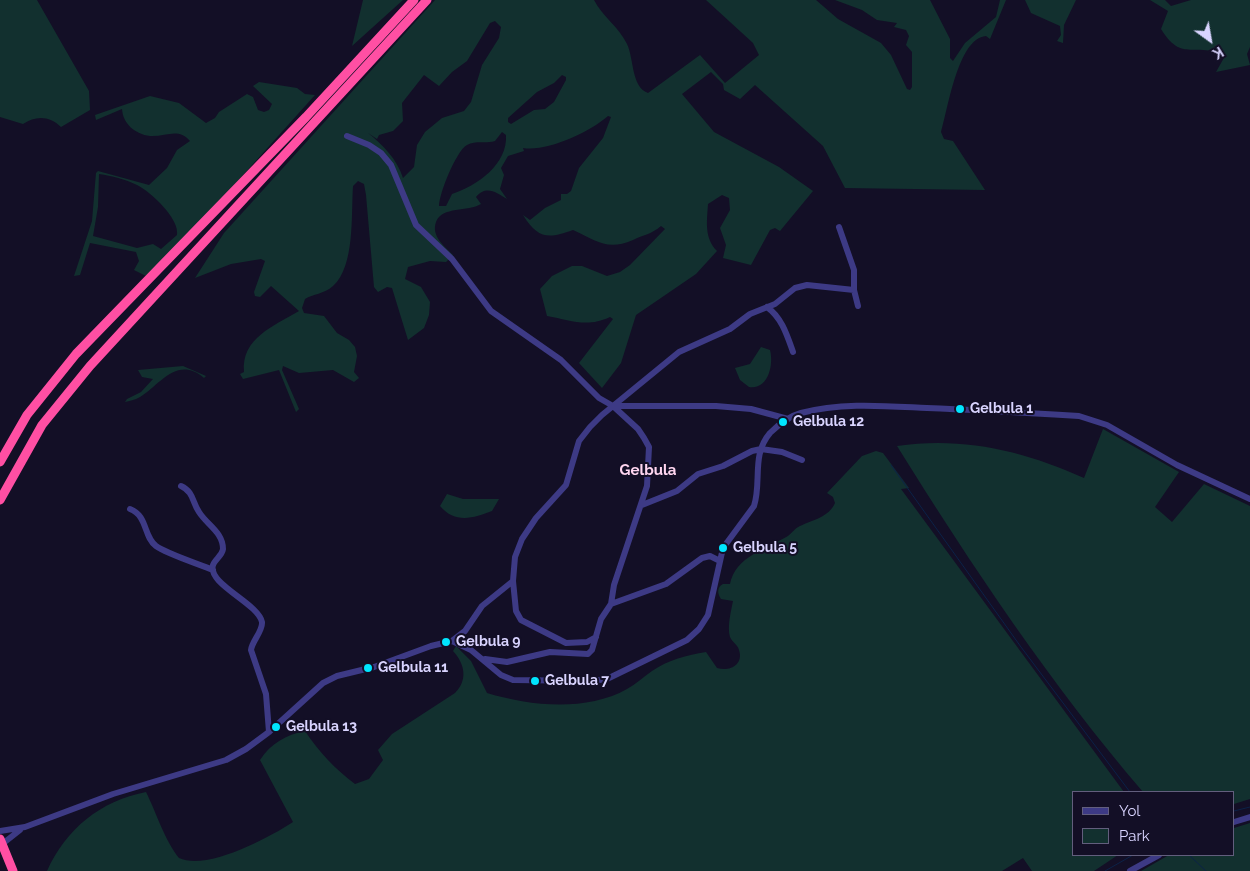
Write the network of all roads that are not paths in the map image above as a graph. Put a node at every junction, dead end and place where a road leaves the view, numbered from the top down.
1 (414, 0) edge
2 (427, 0) edge
3 (347, 136) dead end
4 (839, 228) dead end
5 (854, 290) junction
6 (858, 306) dead end
7 (767, 307) junction
8 (793, 352) dead end
9 (614, 406) junction
10 (788, 419) junction
11 (761, 449) junction
12 (802, 460) dead end
13 (0, 462) edge
14 (181, 486) dead end
15 (1250, 499) edge
16 (0, 500) edge
17 (642, 505) junction
18 (130, 509) dead end
19 (718, 560) junction
20 (213, 570) junction
21 (513, 581) junction
22 (612, 604) junction
23 (596, 637) junction
24 (452, 641) junction
25 (481, 658) junction
26 (269, 732) junction
27 (1250, 818) edge
28 (1235, 822) edge
29 (24, 827) junction
30 (0, 831) edge
31 (1, 843) edge
32 (1157, 856) edge
33 (13, 871) edge
34 (1130, 871) edge

1 - 13 highway
2 - 16 highway
3 - 9 street
4 - 5 street
5 - 6 street
5 - 7 street
7 - 8 street
7 - 9 street
9 - 10 street
9 - 17 street
9 - 21 street
10 - 11 street
10 - 15 street
11 - 12 street
11 - 17 street
11 - 19 street
14 - 20 street
17 - 22 street
18 - 20 street
19 - 22 street
19 - 25 street
20 - 26 street
21 - 23 street
21 - 24 street
22 - 23 street
23 - 25 street
24 - 25 street
24 - 26 street
26 - 29 street
27 - 28 street
29 - 30 street
29 - 31 street
31 - 33 highway
32 - 34 street

